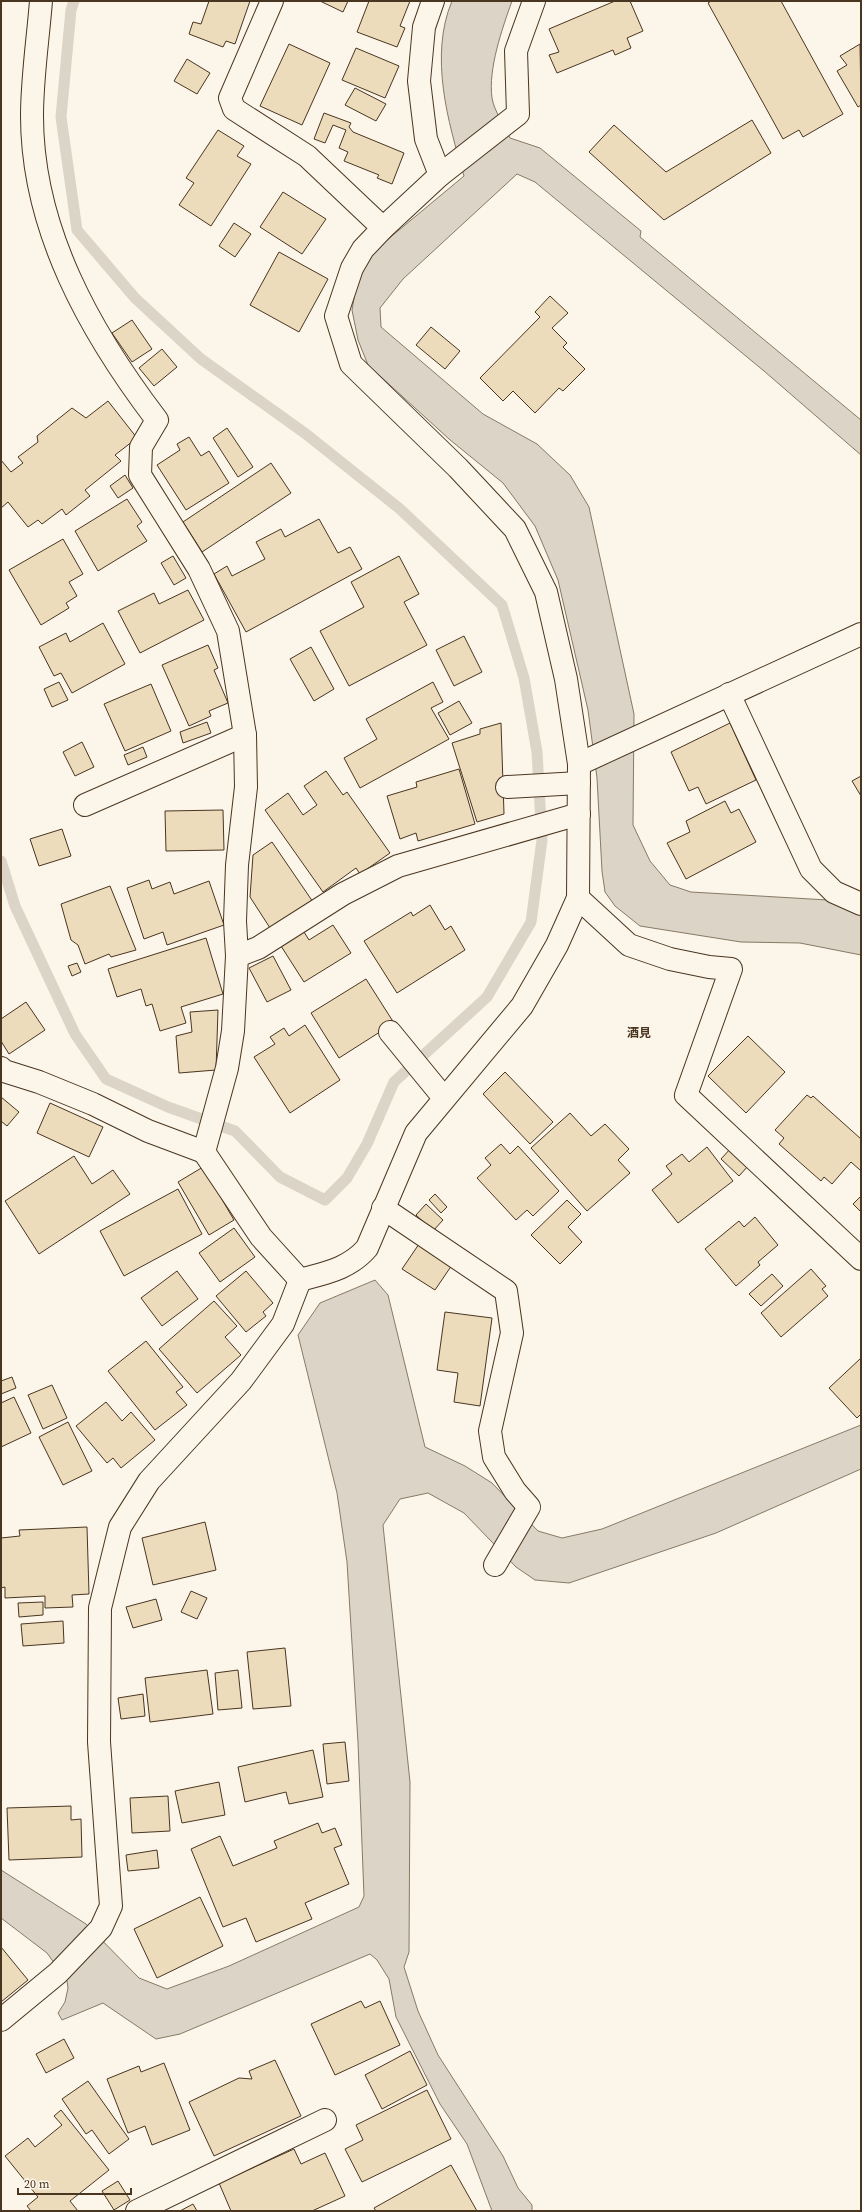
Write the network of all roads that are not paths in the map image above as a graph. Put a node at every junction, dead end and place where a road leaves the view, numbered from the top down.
1 (41, 1) edge
2 (272, 1) edge
3 (433, 1) edge
4 (534, 1) edge
5 (440, 175) junction
6 (382, 228) junction
7 (861, 634) edge
8 (729, 694) junction
9 (245, 734) junction
10 (579, 774) junction
11 (507, 787) dead end
12 (85, 805) dead end
13 (579, 814) junction
14 (578, 898) junction
15 (861, 904) edge
16 (237, 956) junction
17 (390, 1032) dead end
18 (1, 1068) edge
19 (444, 1098) junction
20 (204, 1152) junction
21 (383, 1208) junction
22 (861, 1259) edge
23 (300, 1280) junction
24 (495, 1565) dead end
25 (1, 2020) edge
26 (325, 2120) dead end
27 (137, 2211) edge

1 - 9 street
2 - 6 street
3 - 5 street
4 - 5 street
5 - 6 street
6 - 10 street
7 - 8 street
8 - 10 street
8 - 15 street
9 - 12 street
9 - 16 street
10 - 11 street
10 - 13 street
13 - 14 street
13 - 16 street
14 - 19 street
14 - 22 street
16 - 20 street
17 - 19 street
18 - 20 street
19 - 21 street
20 - 23 street
21 - 23 street
21 - 24 street
23 - 25 street
26 - 27 street

